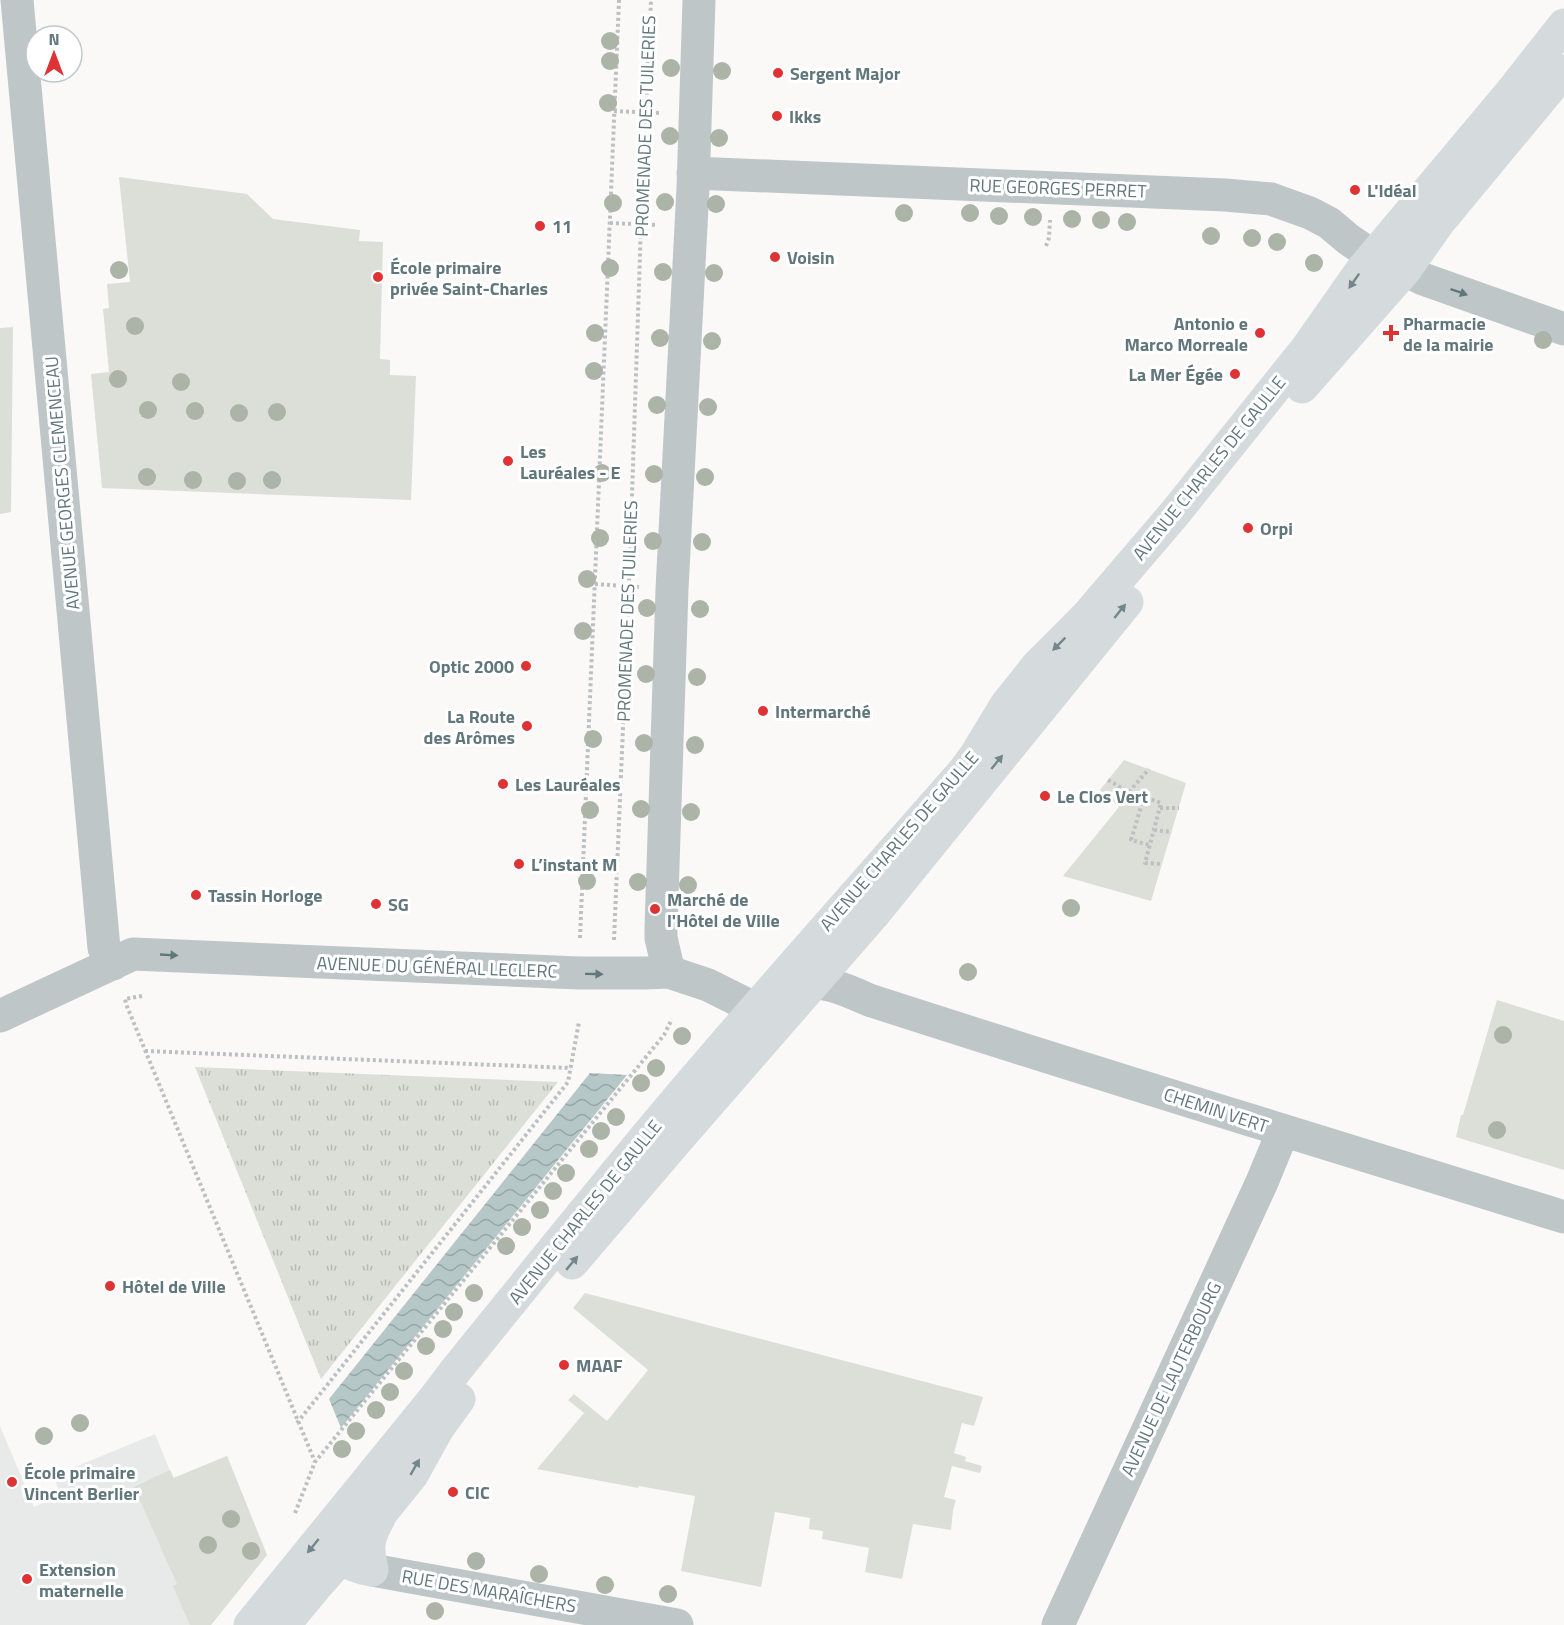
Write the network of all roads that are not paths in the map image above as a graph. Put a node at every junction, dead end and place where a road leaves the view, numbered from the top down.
1 (17, 0) edge
2 (699, 0) edge
3 (1564, 25) edge
4 (1564, 71) edge
5 (1521, 80) junction
6 (693, 172) junction
7 (1375, 255) junction
8 (1405, 270) junction
9 (1564, 329) edge
10 (964, 771) junction
11 (113, 964) junction
12 (669, 972) junction
13 (840, 979) junction
14 (756, 1009) junction
15 (0, 1016) edge
16 (1282, 1131) junction
17 (677, 1140) junction
18 (1564, 1217) edge
19 (434, 1398) junction
20 (383, 1511) junction
21 (343, 1556) junction
22 (372, 1570) junction
23 (250, 1625) edge
24 (284, 1625) edge
25 (677, 1625) edge
26 (1058, 1625) edge

1 - 11 street, AVENUE GEORGES CLEMENCEAU
2 - 6 street
3 - 5 main road, AVENUE CHARLES DE GAULLE
4 - 8 main road, AVENUE CHARLES DE GAULLE
5 - 7 main road, AVENUE CHARLES DE GAULLE
5 - 8 street
6 - 7 street, RUE GEORGES PERRET
6 - 12 street
7 - 8 street, RUE GEORGES PERRET
7 -> 10 main road, AVENUE CHARLES DE GAULLE
8 -> 9 street, RUE GEORGES PERRET
13 -> 8 main road, AVENUE CHARLES DE GAULLE
10 - 13 street
10 - 14 main road, AVENUE CHARLES DE GAULLE
11 -> 12 street, AVENUE DU GÉNÉRAL LECLERC
11 - 15 street, AVENUE DU GÉNÉRAL LECLERC
12 - 14 street, AVENUE DU GÉNÉRAL LECLERC
13 - 14 street
13 - 16 street, CHEMIN VERT
13 - 17 main road, AVENUE CHARLES DE GAULLE
14 - 17 street
14 - 19 main road, AVENUE CHARLES DE GAULLE
16 - 18 street, CHEMIN VERT
16 - 26 street, AVENUE DE LAUTERBOURG
20 -> 17 main road, AVENUE CHARLES DE GAULLE
19 - 21 main road
19 -> 23 main road, AVENUE CHARLES DE GAULLE
20 - 21 main road, AVENUE CHARLES DE GAULLE
20 - 22 main road
21 - 22 main road
21 - 24 main road, AVENUE CHARLES DE GAULLE
22 - 25 street, RUE DES MARAÎCHERS

